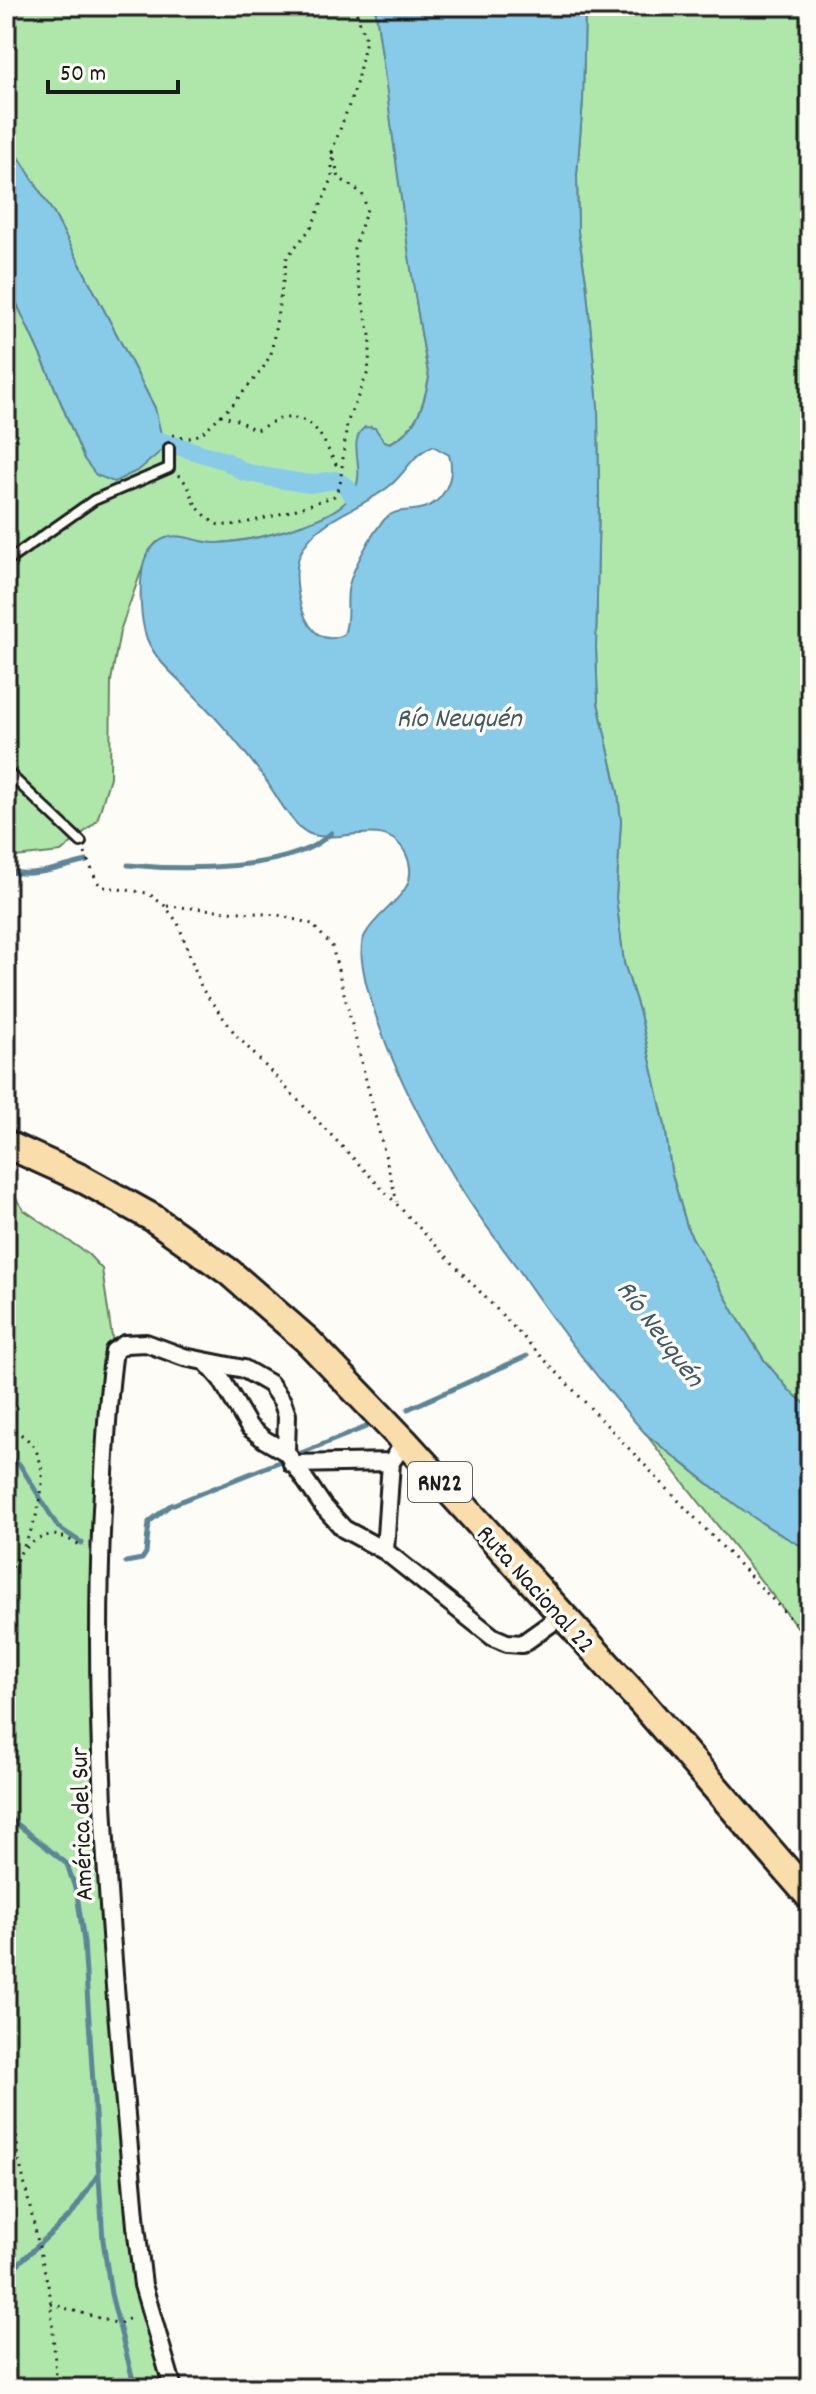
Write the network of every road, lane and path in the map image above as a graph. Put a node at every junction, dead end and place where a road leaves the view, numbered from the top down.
1 (354, 6) edge
2 (332, 151) junction
3 (220, 415) junction
4 (173, 435) dead end
5 (169, 448) dead end
6 (169, 468) junction
7 (340, 470) junction
8 (6, 562) edge
9 (6, 771) edge
10 (81, 842) joint
11 (165, 906) junction
12 (6, 1144) edge
13 (398, 1205) junction
14 (206, 1362) junction
15 (6, 1428) edge
16 (398, 1452) junction
17 (289, 1458) junction
18 (24, 1550) junction
19 (385, 1551) junction
20 (99, 1554) junction
21 (6, 1575) edge
22 (561, 1616) junction
23 (810, 1639) edge
24 (810, 1897) edge
25 (6, 2049) edge
26 (51, 2304) junction
27 (151, 2313) junction
28 (57, 2388) edge
29 (173, 2388) edge

1 - 2 path
2 - 3 path
2 - 7 path
3 - 4 path
3 - 7 path
5 - 6 lane
6 - 7 path
6 - 8 lane
9 - 10 lane
10 - 11 path
11 - 13 path
11 - 13 path
12 - 16 highway, Ruta Nacional 22 / RN22
13 - 23 path
14 - 17 street
14 - 17 street, América del Sur
14 - 20 street, América del Sur
15 - 18 path
16 - 17 street
16 - 19 street
16 - 22 highway, Ruta Nacional 22 / RN22
17 - 19 street
18 - 20 path
18 - 21 path
19 - 22 street
20 - 27 street, América del Sur
22 - 24 highway, Ruta Nacional 22 / RN22
25 - 26 path
26 - 27 path
26 - 28 path
27 - 29 street, América del Sur

